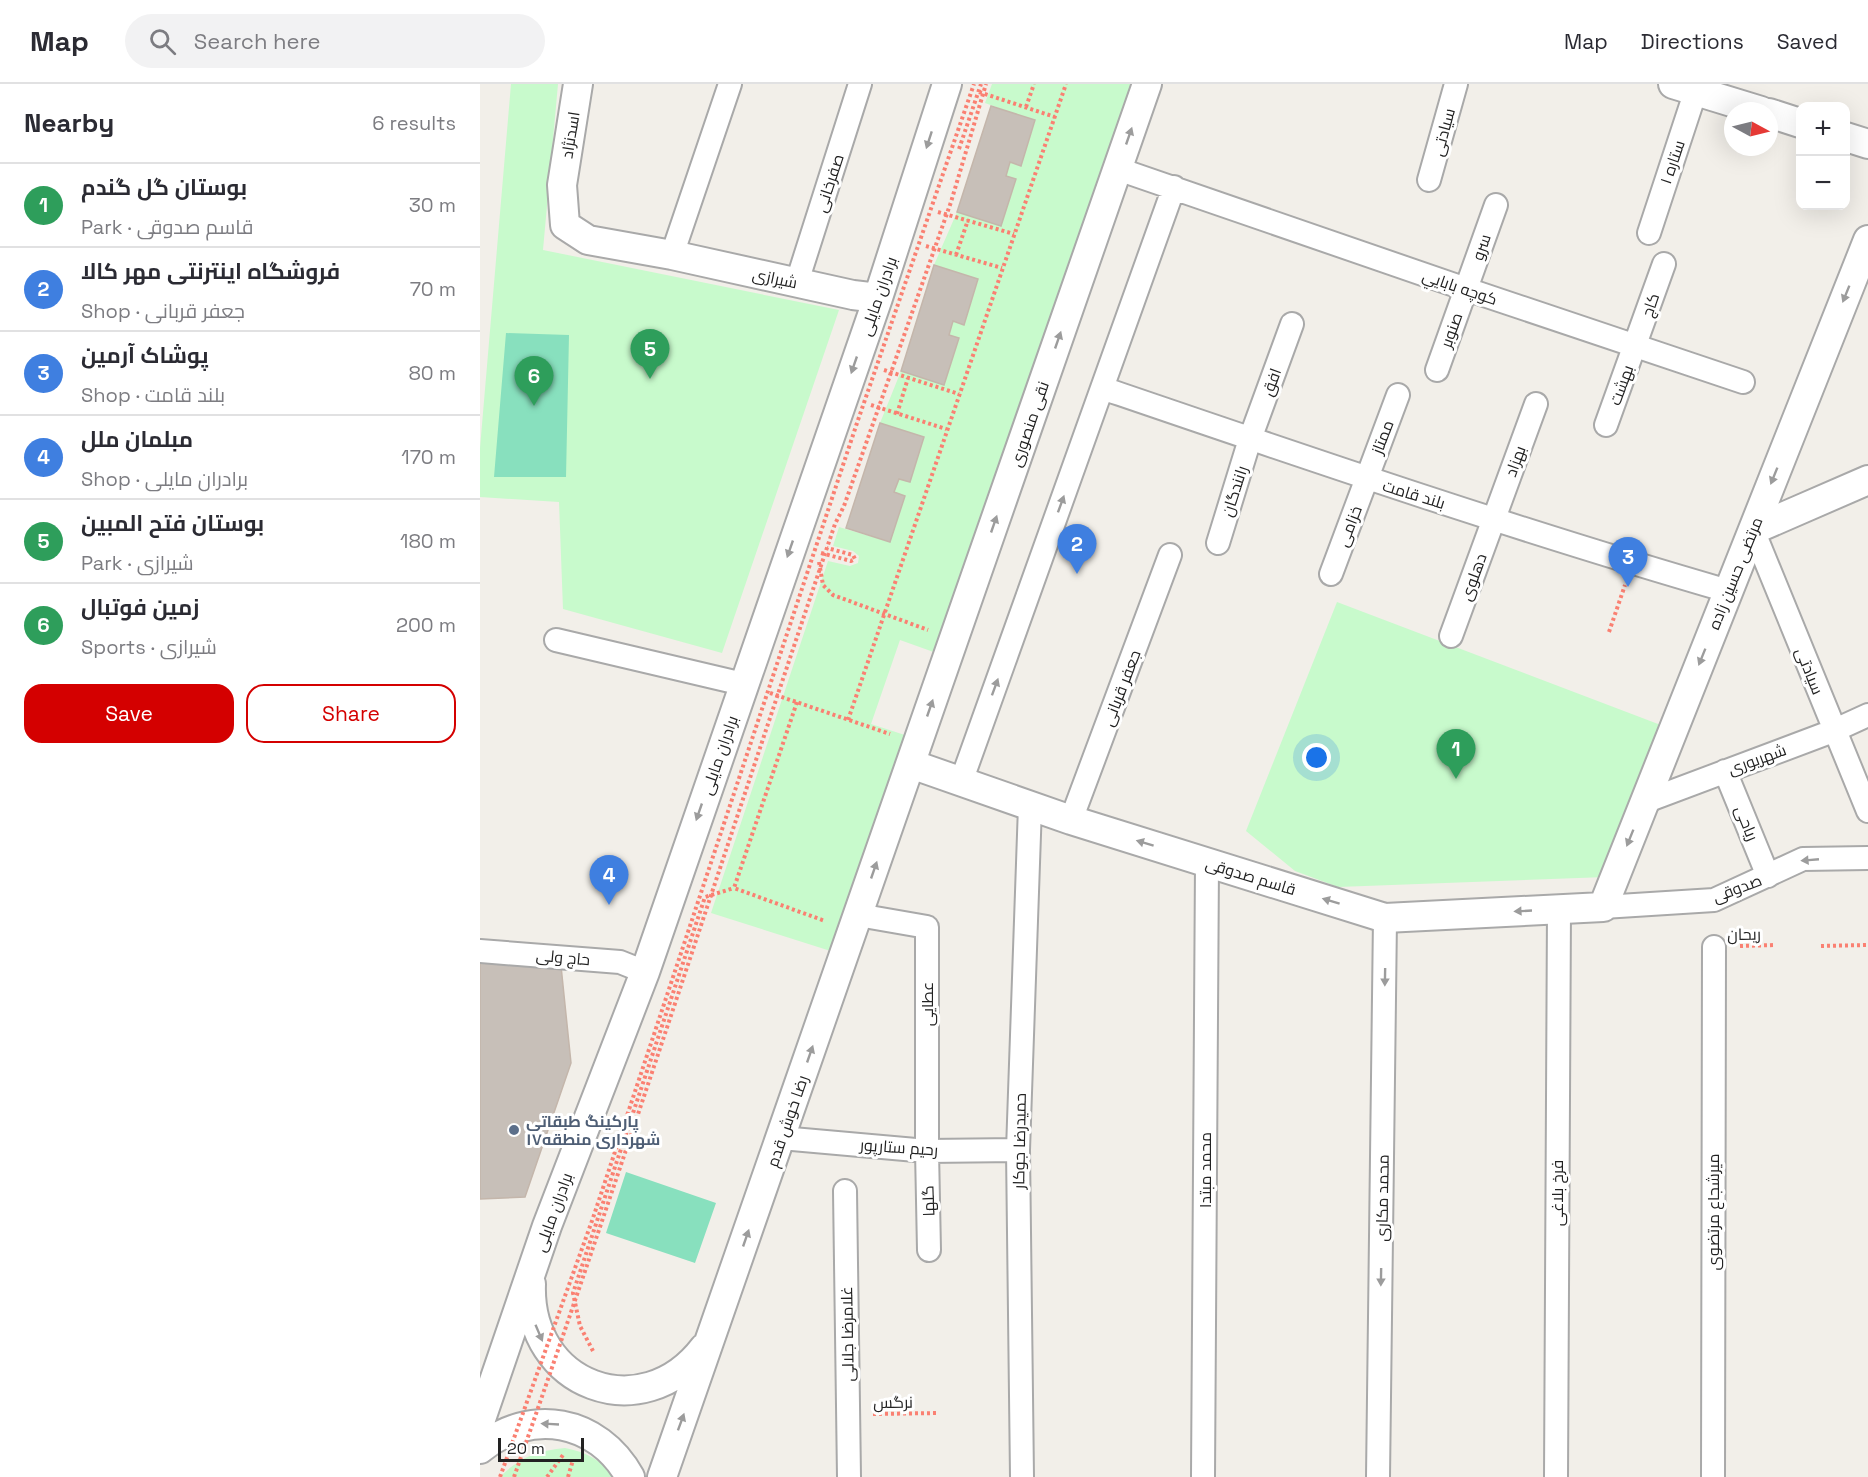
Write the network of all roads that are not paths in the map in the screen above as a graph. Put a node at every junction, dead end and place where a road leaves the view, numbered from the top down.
1 (578, 84) edge
2 (730, 84) edge
3 (860, 84) edge
4 (947, 84) edge
5 (1147, 84) edge
6 (1456, 84) edge
7 (1689, 86) edge
8 (1735, 102) edge
9 (1778, 116) edge
10 (1796, 122) edge
11 (1850, 139) edge
12 (1868, 144) edge
13 (1118, 169) junction
14 (1429, 180) dead end
15 (562, 185) joint
16 (1174, 188) junction
17 (1496, 205) dead end
18 (1649, 233) dead end
19 (1868, 240) edge
20 (672, 255) junction
21 (1664, 264) dead end
22 (797, 282) junction
23 (1466, 289) junction
24 (878, 298) junction
25 (1292, 324) dead end
26 (1636, 346) junction
27 (1437, 370) dead end
28 (1743, 382) dead end
29 (1102, 388) junction
30 (1398, 395) dead end
31 (1536, 404) dead end
32 (1606, 425) dead end
33 (1250, 439) junction
34 (1367, 479) junction
35 (1867, 482) edge
36 (1494, 519) junction
37 (1753, 530) junction
38 (1218, 543) dead end
39 (1170, 555) dead end
40 (1331, 574) dead end
41 (1728, 591) junction
42 (1451, 636) dead end
43 (556, 640) dead end
44 (743, 684) junction
45 (1868, 715) edge
46 (1833, 731) junction
47 (914, 754) junction
48 (1725, 771) junction
49 (962, 782) junction
50 (1644, 802) junction
51 (1030, 806) junction
52 (1868, 811) edge
53 (1071, 820) junction
54 (1868, 858) edge
55 (1208, 863) junction
56 (1768, 876) junction
57 (1603, 907) junction
58 (1559, 909) junction
59 (1385, 918) junction
60 (856, 923) junction
61 (1714, 946) road end
62 (480, 951) edge
63 (645, 972) junction
64 (781, 1138) junction
65 (1018, 1150) junction
66 (927, 1151) junction
67 (844, 1191) dead end
68 (929, 1250) dead end
69 (537, 1256) junction
70 (713, 1331) junction
71 (480, 1422) edge
72 (480, 1449) edge
73 (630, 1477) edge
74 (662, 1477) edge
75 (849, 1477) edge
76 (1022, 1477) edge
77 (1203, 1477) edge
78 (1378, 1477) edge
79 (1556, 1477) edge
80 (1713, 1477) edge

1 - 15 street, اسدنژاد
2 - 20 street
3 - 22 street, صفرخانی
4 -> 24 street, برادران مایلی
13 -> 5 street, نقی منصوری
6 - 14 street, سیادتی
7 - 8 street
7 - 18 street, ستاره ۱
9 - 10 street
11 - 12 street
13 - 16 street, كوچه بابايي
47 -> 13 street, نقی منصوری
15 - 20 street, شیرازی
16 - 23 street, كوچه بابايي
16 - 29 street
17 - 23 street, سرو
19 -> 37 street, مرتضی حسین زاده
20 - 22 street, شیرازی
21 - 26 street, کاج
22 - 24 street, شیرازی
23 - 26 street, كوچه بابايي
23 - 27 street, صنوبر
24 -> 44 street, برادران مایلی
25 - 33 street, افق
26 - 28 street, كوچه بابايي
26 - 32 street, بهشت
29 - 33 street, بلند قامت
49 -> 29 street
30 - 34 street, ممتاز
31 - 36 street, بهزاد
33 - 34 street, بلند قامت
33 - 38 street, رانندگان
34 - 36 street, بلند قامت
34 - 40 street, خزامی
35 - 37 street
36 - 41 street, بلند قامت
36 - 42 street, دهلوی
37 - 41 street, مرتضی حسین زاده
37 - 46 street, سیادتی
39 - 53 street, جعفر قربانی
41 -> 50 street, مرتضی حسین زاده
43 - 44 street
44 -> 63 street, برادران مایلی
45 - 46 street, شهریوری
46 - 48 street, شهریوری
46 - 52 street, سیادتی
47 - 49 street, قاسم صدوقی
60 -> 47 street, رضا خوش قدم
48 - 50 street, شهریوری
48 - 56 street, ریاحی
49 - 51 street, قاسم صدوقی
50 -> 57 street, مرتضی حسین زاده
51 - 53 street, قاسم صدوقی
51 - 65 street, حمیدرضا جوکار
55 -> 53 street, قاسم صدوقی
54 -> 56 street, صدوقی
59 -> 55 street, قاسم صدوقی
55 - 77 street, محمد مبتدا
56 - 57 street, صدوقی
57 - 58 street, قاسم صدوقی
58 -> 59 street, قاسم صدوقی
58 - 79 street, فرخ بلاغی
59 -> 78 street, محمد مکاری
64 -> 60 street, رضا خوش قدم
60 - 66 street, عطایی
61 - 80 street, میرشجاع مرتضوی
62 - 63 street, حاج ولی
63 - 69 street, برادران مایلی
64 - 66 street, رحیم ستارپور
70 -> 64 street, رضا خوش قدم
65 - 66 street, رحیم ستارپور
65 - 76 street, حمیدرضا جوکار
66 - 68 street, گلها
67 - 75 street, غلامرضا جلالی
69 -> 70 street
69 - 71 street, برادران مایلی
74 -> 70 street, رضا خوش قدم
73 -> 72 street

